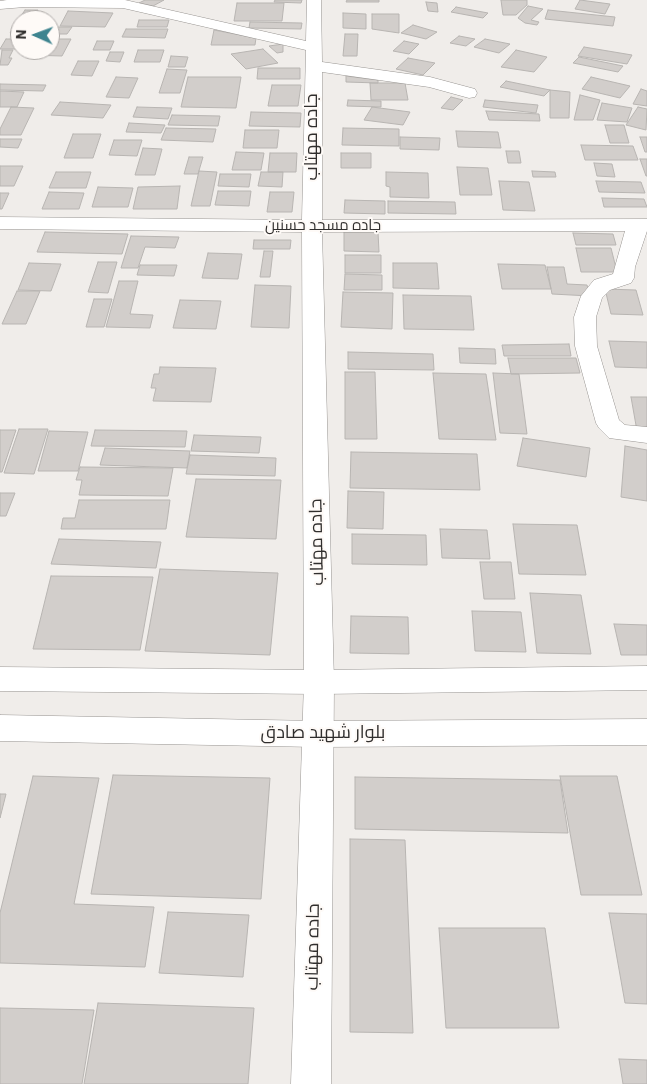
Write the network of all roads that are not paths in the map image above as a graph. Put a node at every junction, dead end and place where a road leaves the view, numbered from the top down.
1 (314, 0) edge
2 (1, 6) edge
3 (312, 56) junction
4 (469, 93) dead end
5 (0, 223) edge
6 (642, 225) edge
7 (312, 226) junction
8 (647, 435) edge
9 (647, 678) edge
10 (0, 679) edge
11 (319, 682) junction
12 (0, 728) edge
13 (647, 732) edge
14 (318, 734) junction
15 (311, 1084) edge

1 - 3 street, جاده مهتاب
2 - 3 street
3 - 4 street
3 - 7 street, جاده مهتاب
5 - 7 street, جاده مسجد حسنین
6 - 7 street, جاده مسجد حسنین
6 - 8 street
7 - 11 street, جاده مهتاب
9 - 11 street
10 - 11 street
11 - 14 street, جاده مهتاب
12 - 14 street, بلوار شهید صادق
13 - 14 street, بلوار شهید صادق
14 - 15 street, جاده مهتاب

